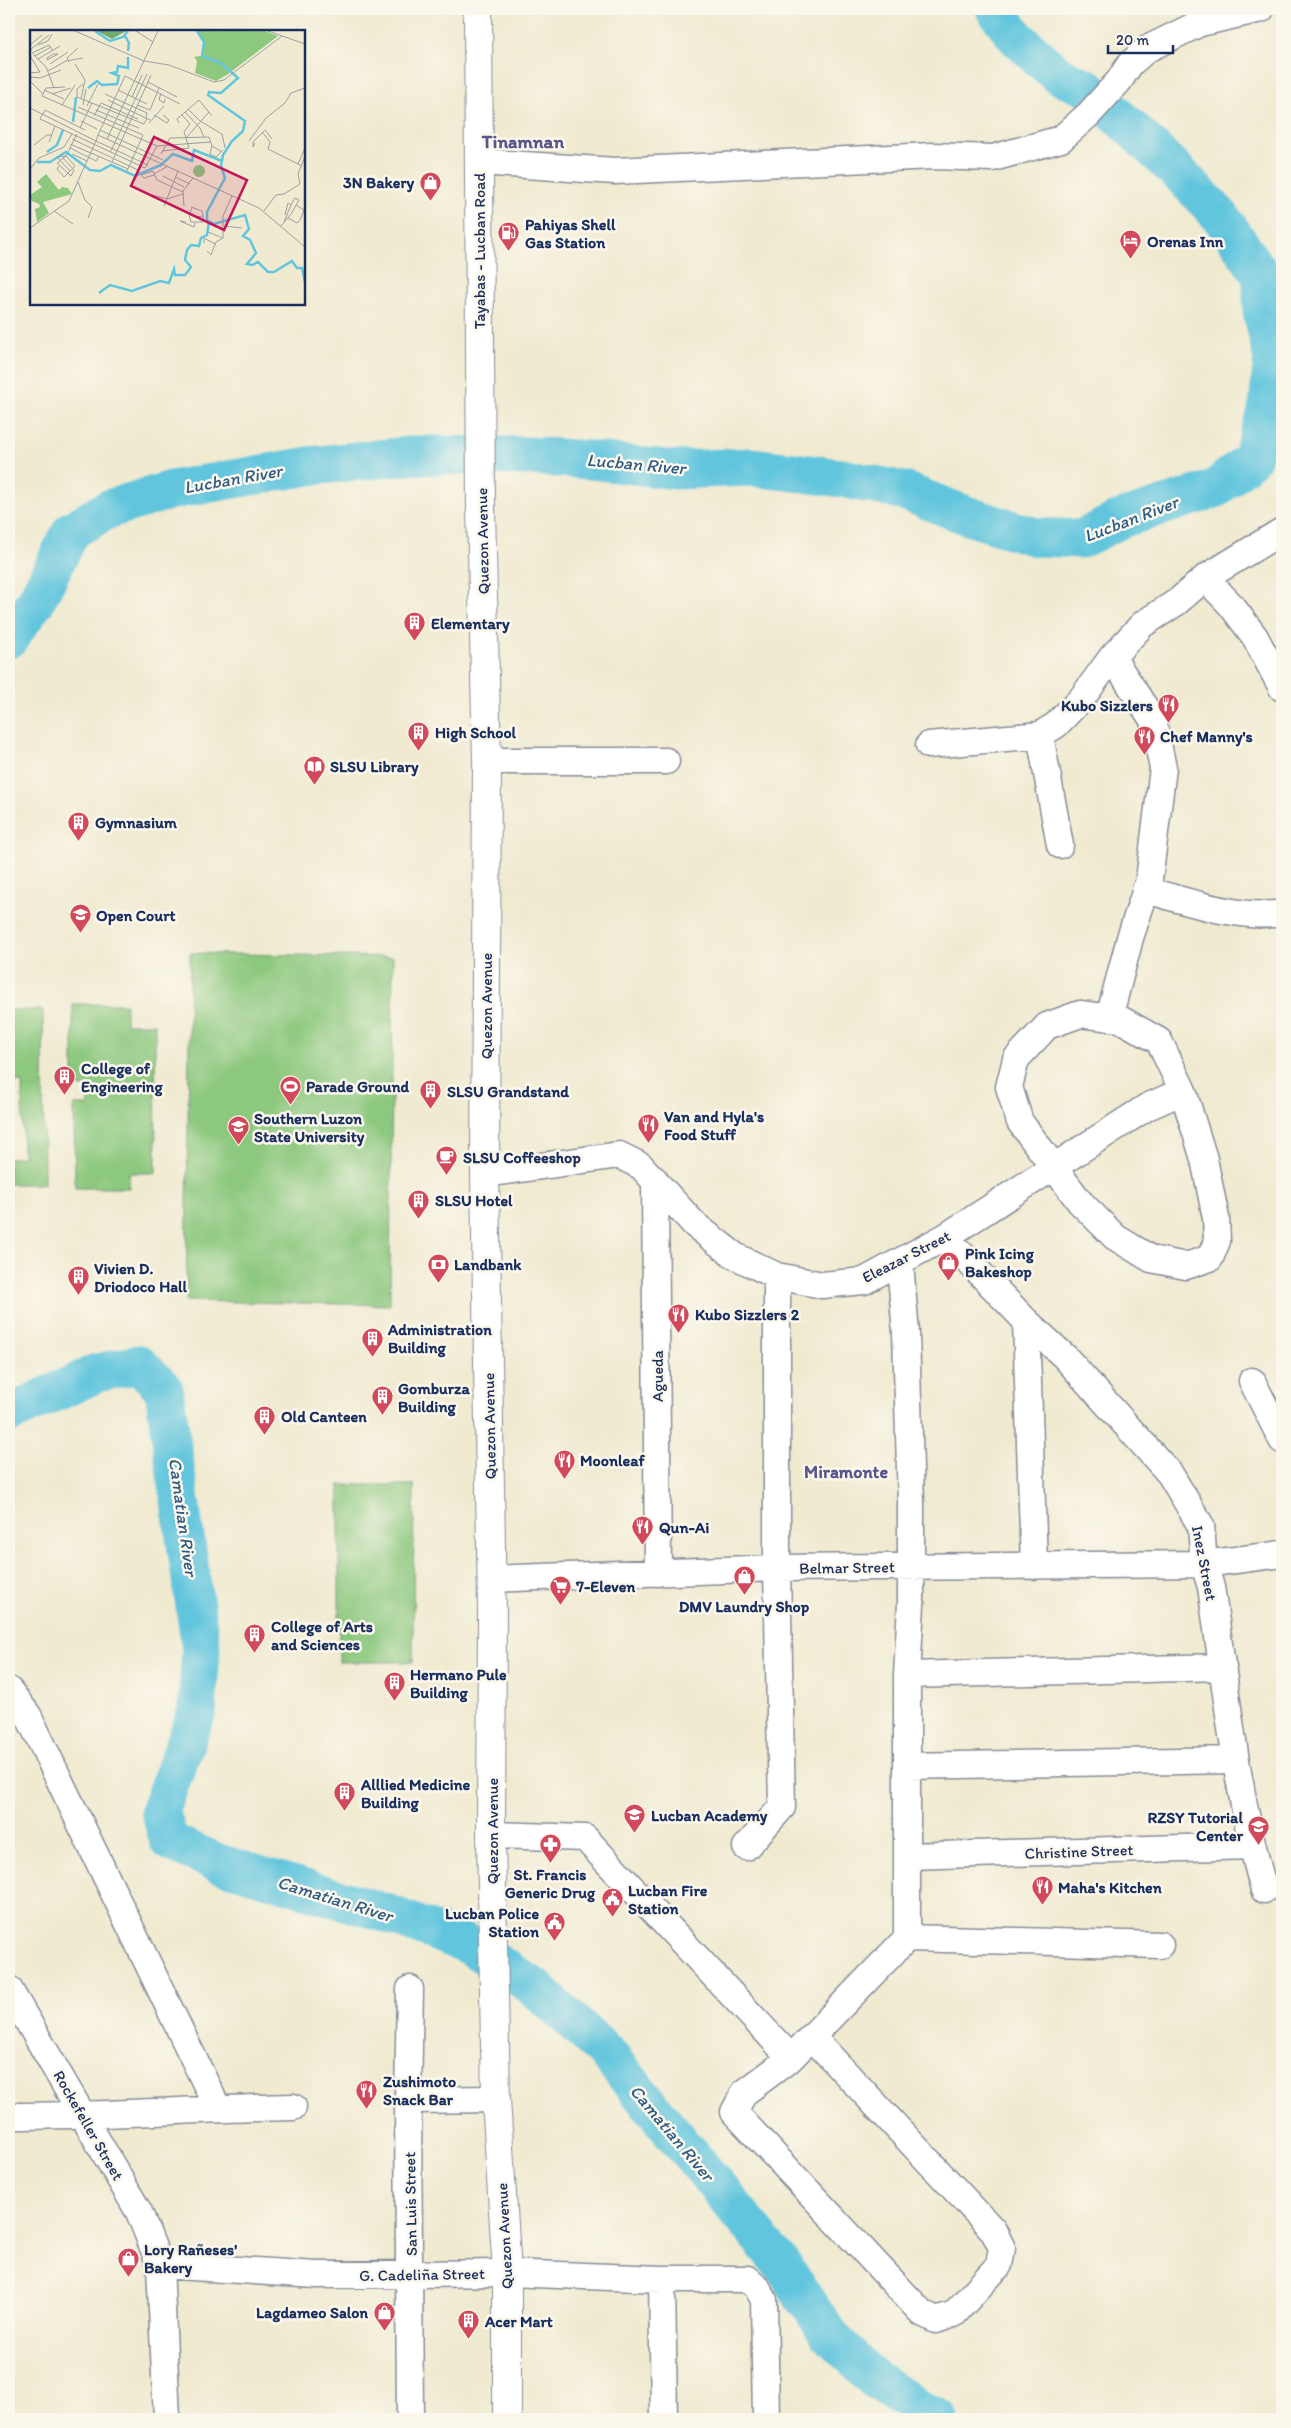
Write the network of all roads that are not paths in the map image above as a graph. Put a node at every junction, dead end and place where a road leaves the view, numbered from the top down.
1 (478, 9) edge
2 (1261, 9) edge
3 (1198, 16) edge
4 (479, 162) junction
5 (481, 433) joint
6 (1282, 531) edge
7 (1205, 578) junction
8 (1112, 657) junction
9 (1282, 688) edge
10 (1040, 735) junction
11 (929, 745) dead end
12 (487, 761) junction
13 (666, 761) dead end
14 (1060, 845) dead end
15 (1145, 890) junction
16 (1282, 913) edge
17 (1109, 1018) junction
18 (1183, 1091) junction
19 (1054, 1168) junction
20 (485, 1174) junction
21 (655, 1180) junction
22 (945, 1237) junction
23 (900, 1263) junction
24 (777, 1276) junction
25 (1026, 1321) junction
26 (1252, 1381) dead end
27 (1282, 1440) edge
28 (1282, 1554) edge
29 (1204, 1564) junction
30 (1034, 1566) junction
31 (911, 1567) junction
32 (777, 1568) junction
33 (658, 1573) junction
34 (490, 1579) junction
35 (1223, 1667) junction
36 (907, 1675) junction
37 (9, 1690) edge
38 (1236, 1760) junction
39 (907, 1766) junction
40 (491, 1836) junction
41 (1252, 1846) junction
42 (746, 1847) dead end
43 (907, 1856) junction
44 (1264, 1890) dead end
45 (907, 1938) junction
46 (1160, 1945) dead end
47 (9, 1989) edge
48 (410, 1989) dead end
49 (812, 2037) junction
50 (791, 2058) junction
51 (496, 2098) junction
52 (408, 2100) junction
53 (293, 2107) dead end
54 (218, 2109) junction
55 (9, 2116) edge
56 (84, 2116) junction
57 (160, 2265) junction
58 (508, 2273) junction
59 (411, 2275) junction
60 (662, 2279) junction
61 (167, 2419) edge
62 (410, 2419) edge
63 (507, 2419) edge
64 (664, 2419) edge
65 (766, 2419) edge

1 - 4 main road, Tayabas - Lucban Road
2 - 3 street
3 - 4 street
4 - 5 main road, Tayabas - Lucban Road
5 - 12 main road, Quezon Avenue
6 - 7 street
7 - 8 street
7 - 9 street
8 - 10 street
8 - 15 street
10 - 11 street
10 - 14 street
12 - 13 street
12 - 20 main road, Quezon Avenue
15 - 16 street
15 - 17 street
17 - 18 street
17 - 19 street
18 - 19 street, Eleazar Street
18 - 19 street
19 - 22 street, Eleazar Street
20 - 21 street, Eleazar Street
20 - 34 main road, Quezon Avenue
21 - 24 street, Eleazar Street
21 - 33 street, Agueda
22 - 23 street, Eleazar Street
22 - 25 street, Inez Street
23 - 24 street, Eleazar Street
23 - 31 street
24 - 32 street
25 - 29 street, Inez Street
25 - 30 street
26 - 27 street
28 - 29 street, Belmar Street
29 - 30 street, Belmar Street
29 - 35 street, Inez Street
30 - 31 street, Belmar Street
31 - 32 street, Belmar Street
31 - 36 street
32 - 33 street, Belmar Street
32 - 42 street
33 - 34 street, Belmar Street
34 - 40 main road, Quezon Avenue
35 - 36 street
35 - 38 street, Inez Street
36 - 39 street
37 - 54 street
38 - 39 street
38 - 41 street, Inez Street
39 - 43 street
40 - 50 street
40 - 51 main road, Quezon Avenue
41 - 43 street, Christine Street
41 - 44 street, Inez Street
43 - 45 street
45 - 46 street
45 - 49 street
47 - 56 street, Rockefeller Street
48 - 52 street, San Luis Street
49 - 50 street
49 - 50 street
51 - 52 street
51 - 58 main road, Quezon Avenue
52 - 59 street, San Luis Street
53 - 54 street
54 - 56 street
55 - 56 street
56 - 57 street, Rockefeller Street
57 - 59 street, G. Cadeliña Street
57 - 61 street, Rockefeller Street
58 - 59 street, G. Cadeliña Street
58 - 60 street, G. Cadeliña Street
58 - 63 main road, Quezon Avenue
59 - 62 street, San Luis Street
60 - 64 street
60 - 65 street, G. Cadeliña Street

